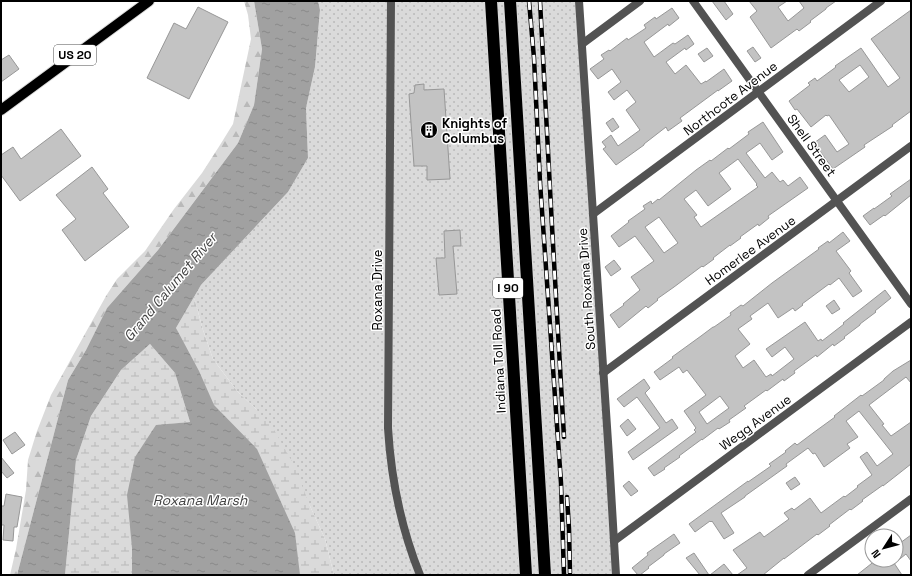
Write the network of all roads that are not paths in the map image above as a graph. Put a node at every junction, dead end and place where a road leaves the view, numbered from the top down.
1 (149, 1) edge
2 (391, 1) edge
3 (491, 1) edge
4 (510, 1) edge
5 (579, 1) edge
6 (640, 1) edge
7 (693, 1) edge
8 (881, 1) edge
9 (582, 44) junction
10 (758, 91) junction
11 (1, 110) edge
12 (911, 146) edge
13 (837, 201) junction
14 (593, 214) junction
15 (911, 304) edge
16 (911, 322) edge
17 (603, 373) junction
18 (911, 499) edge
19 (614, 541) junction
20 (420, 575) edge
21 (526, 575) edge
22 (545, 575) edge
23 (616, 575) edge
24 (808, 575) edge

1 - 11 main road, US 20
2 - 20 street, Roxana Drive
3 - 21 highway, Indiana Toll Road / I 90
4 - 22 highway, I 90
5 - 9 street, South Roxana Drive
6 - 9 street
7 - 10 street, Shell Street
8 - 10 street, Northcote Avenue
9 - 14 street, South Roxana Drive
10 - 13 street, Shell Street
10 - 14 street, Northcote Avenue
12 - 13 street, Homerlee Avenue
13 - 15 street, Shell Street
13 - 17 street, Homerlee Avenue
14 - 17 street, South Roxana Drive
16 - 19 street, Wegg Avenue
17 - 19 street, South Roxana Drive
18 - 24 street
19 - 23 street, South Roxana Drive

